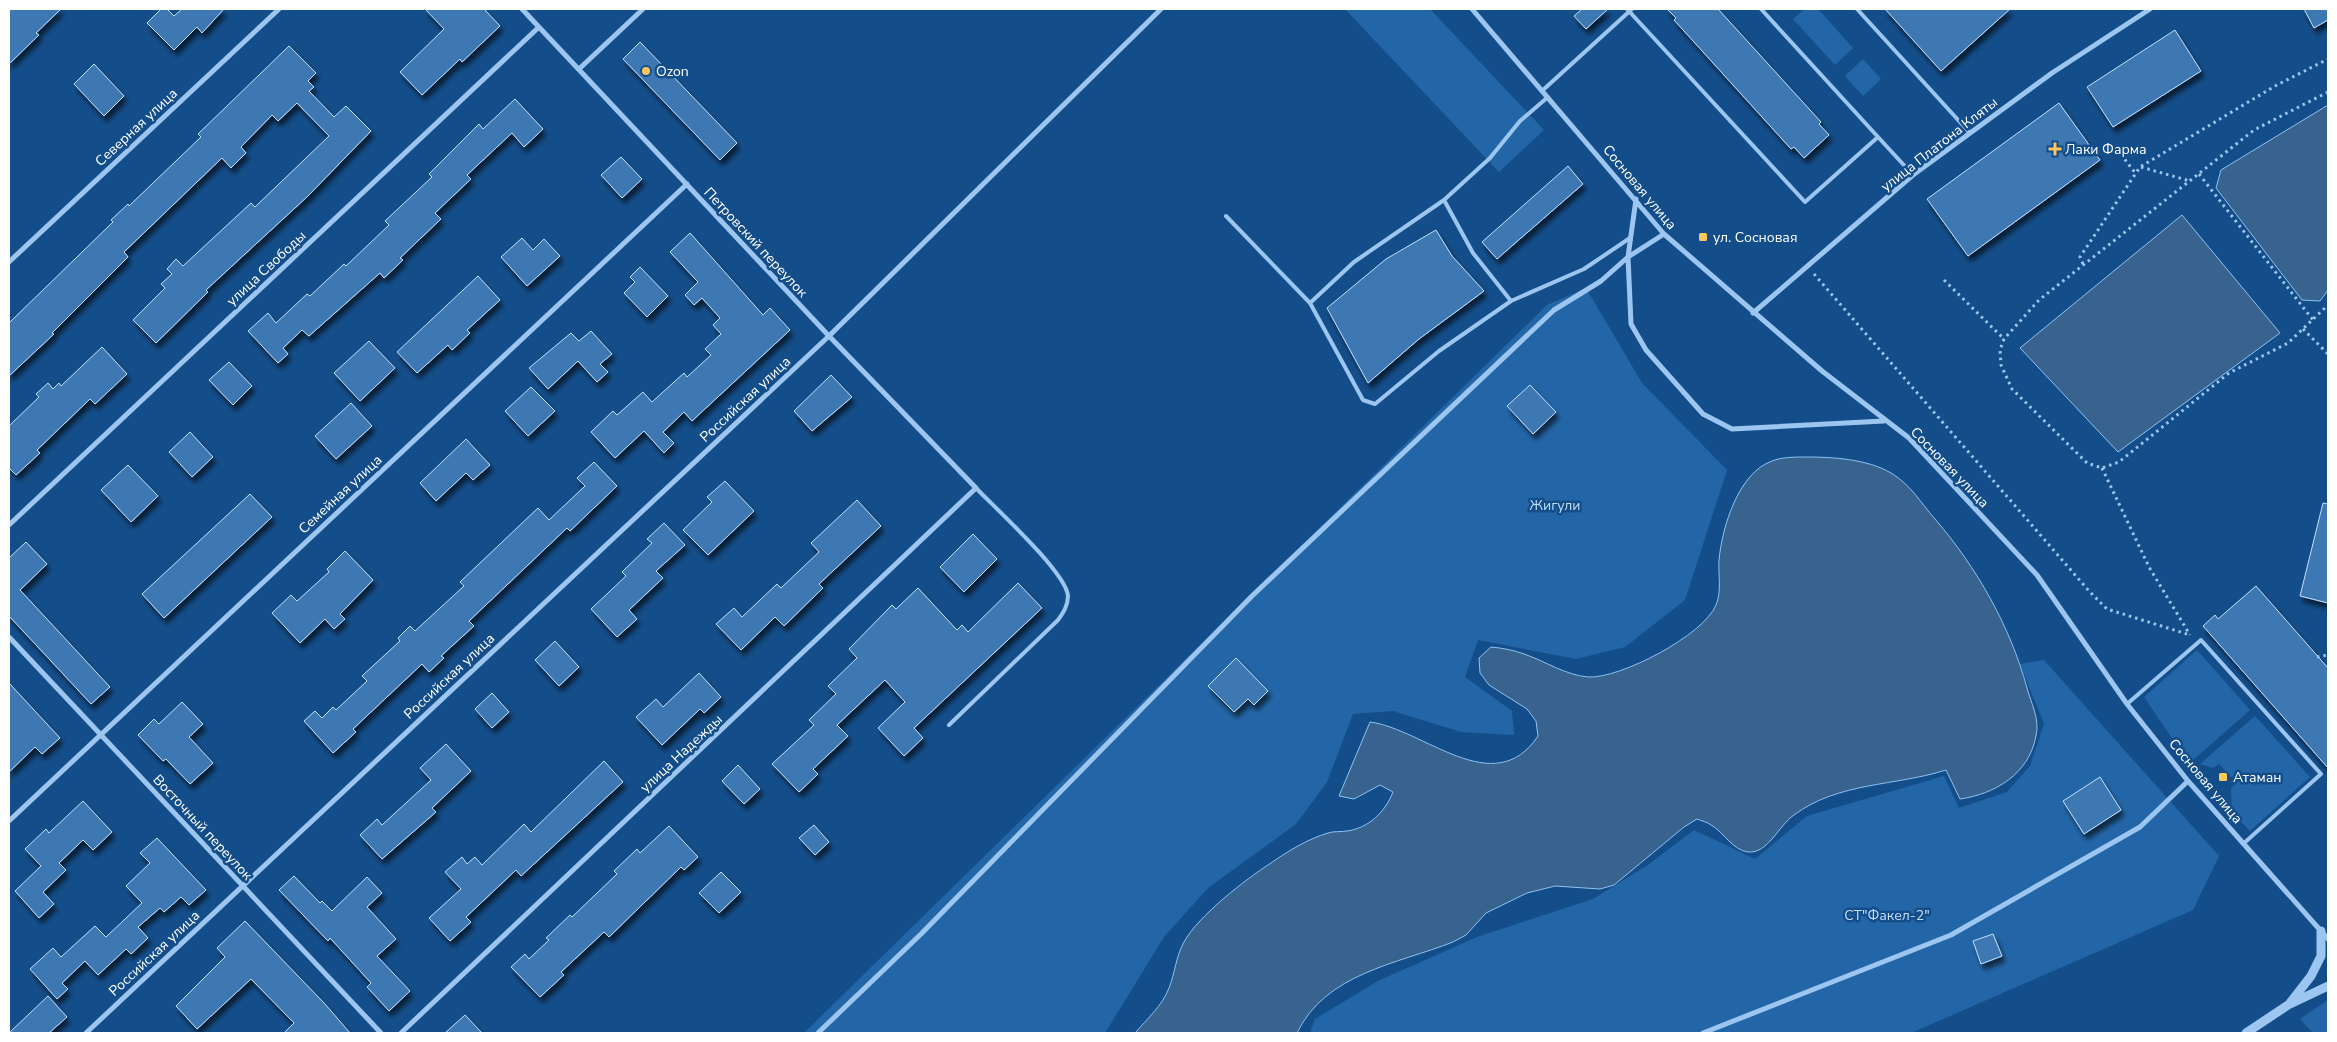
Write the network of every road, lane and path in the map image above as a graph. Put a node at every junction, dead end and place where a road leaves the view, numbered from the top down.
1 (279, 9) edge
2 (522, 9) edge
3 (642, 9) edge
4 (1162, 9) edge
5 (1472, 9) edge
6 (1761, 9) edge
7 (1857, 9) edge
8 (2150, 9) edge
9 (1629, 10) edge
10 (539, 27) junction
11 (2328, 59) edge
12 (579, 69) junction
13 (1543, 90) junction
14 (2328, 92) edge
15 (1548, 97) junction
16 (1970, 132) junction
17 (1878, 137) junction
18 (2117, 150) dead end
19 (2140, 167) junction
20 (2136, 174) junction
21 (2199, 174) junction
22 (1913, 175) junction
23 (2191, 181) junction
24 (687, 184) junction
25 (1636, 199) junction
26 (1444, 200) junction
27 (1226, 216) dead end
28 (1664, 234) junction
29 (1630, 238) junction
30 (1628, 257) junction
31 (9, 262) edge
32 (2083, 264) junction
33 (1807, 266) junction
34 (1944, 280) dead end
35 (1511, 301) junction
36 (1310, 303) junction
37 (2328, 305) edge
38 (1754, 313) junction
39 (2313, 320) junction
40 (2303, 329) junction
41 (829, 336) junction
42 (2004, 339) junction
43 (2328, 354) edge
44 (1884, 421) junction
45 (2102, 468) junction
46 (976, 488) junction
47 (9, 524) edge
48 (2190, 635) junction
49 (9, 637) edge
50 (2196, 644) junction
51 (2328, 655) edge
52 (2317, 657) dead end
53 (2127, 704) junction
54 (949, 724) dead end
55 (101, 735) junction
56 (2188, 781) junction
57 (9, 821) edge
58 (2243, 844) junction
59 (243, 886) junction
60 (2322, 931) junction
61 (2328, 939) edge
62 (2328, 986) edge
63 (2288, 1005) junction
64 (86, 1033) edge
65 (381, 1033) edge
66 (401, 1033) edge
67 (818, 1033) edge
68 (1703, 1033) edge
69 (2246, 1033) edge

1 - 31 street, Северная улица
2 - 10 street, Петровский переулок
3 - 12 street
4 - 41 street, Российская улица
5 - 13 street, Сосновая улица
6 - 17 lane
7 - 16 lane
8 - 16 street, улица Платона Кляты
9 - 13 lane
9 - 17 lane
10 - 12 street, Петровский переулок
10 - 47 street, улица Свободы
11 - 19 path
12 - 24 street, Петровский переулок
13 - 15 street, Сосновая улица
14 - 21 path
15 - 25 street, Сосновая улица
15 - 26 lane
16 - 22 street, улица Платона Кляты
17 - 22 lane
18 - 20 path
19 - 20 path
19 - 23 path
20 - 32 path
21 - 23 path
21 - 39 path
22 - 33 street, улица Платона Кляты
23 - 32 path
24 - 41 street, Петровский переулок
24 - 55 street, Семейная улица
25 - 28 street, Сосновая улица
25 - 29 street
26 - 35 lane
26 - 36 lane
27 - 36 lane
28 - 30 street
28 - 38 street, Сосновая улица
29 - 30 street
29 - 35 lane
30 - 44 street
30 - 67 street
32 - 42 path
33 - 38 street, улица Платона Кляты
33 - 48 path
34 - 42 path
35 - 36 lane
37 - 39 path
38 - 44 street, Сосновая улица
39 - 40 path
40 - 43 path
40 - 45 path
41 - 46 street, Петровский переулок
41 - 59 street, Российская улица
42 - 45 path
44 - 53 street, Сосновая улица
45 - 48 path
46 - 54 lane
46 - 66 street, улица Надежды
48 - 50 path
49 - 55 street, Восточный переулок
50 - 53 lane
50 - 58 lane
51 - 52 path
53 - 56 street, Сосновая улица
55 - 57 street, Семейная улица
55 - 59 street, Восточный переулок
56 - 58 street, Сосновая улица
56 - 68 street
58 - 60 street, Сосновая улица
59 - 64 street, Российская улица
59 - 65 street, Восточный переулок
60 - 61 street, Сосновая улица
60 - 63 street
62 - 63 street
63 - 69 street

